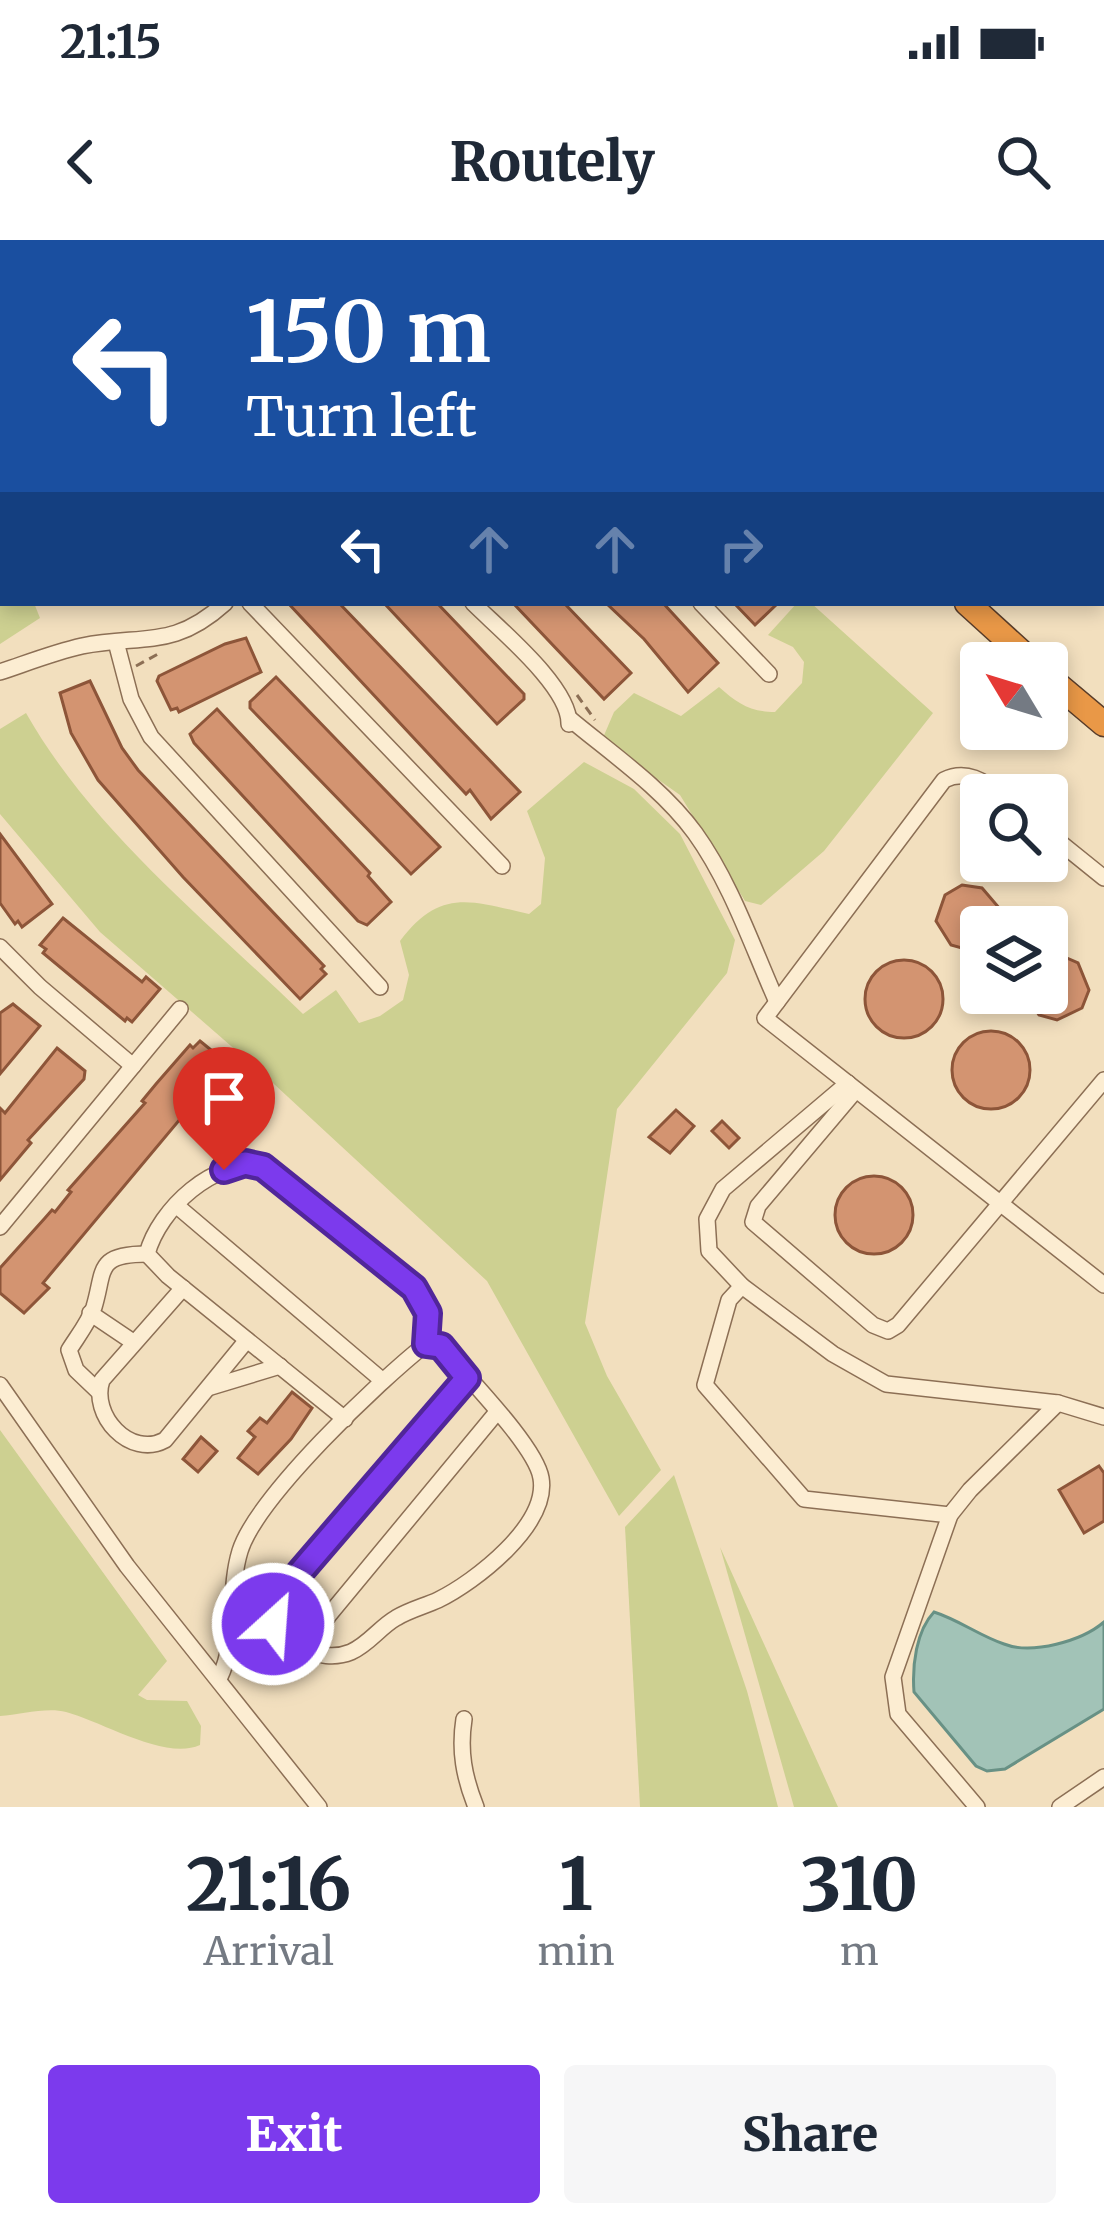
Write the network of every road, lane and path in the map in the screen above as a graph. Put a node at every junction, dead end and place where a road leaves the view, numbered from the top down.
1 (221, 606) edge
2 (253, 606) edge
3 (476, 606) edge
4 (704, 606) edge
5 (971, 606) edge
6 (116, 642) junction
7 (1010, 642) edge
8 (164, 652) dead end
9 (134, 671) dead end
10 (0, 672) edge
11 (770, 674) dead end
12 (1068, 694) edge
13 (1104, 724) edge
14 (960, 776) edge
15 (1068, 849) edge
16 (502, 866) dead end
17 (1104, 878) edge
18 (3, 959) edge
19 (380, 987) dead end
20 (777, 1002) junction
21 (180, 1009) dead end
22 (133, 1066) junction
23 (1104, 1080) edge
24 (852, 1086) junction
25 (1000, 1204) junction
26 (177, 1206) junction
27 (0, 1227) edge
28 (147, 1254) junction
29 (1104, 1285) edge
30 (742, 1286) junction
31 (183, 1288) junction
32 (90, 1313) junction
33 (247, 1340) junction
34 (134, 1342) junction
35 (426, 1344) junction
36 (280, 1366) junction
37 (467, 1378) junction
38 (383, 1382) junction
39 (0, 1385) edge
40 (211, 1387) junction
41 (98, 1391) junction
42 (1058, 1403) junction
43 (496, 1412) junction
44 (1104, 1417) edge
45 (345, 1419) junction
46 (950, 1515) junction
47 (306, 1649) junction
48 (219, 1679) junction
49 (464, 1719) dead end
50 (1104, 1777) edge
51 (319, 1807) edge
52 (476, 1807) edge
53 (977, 1807) edge
54 (1060, 1807) edge

1 - 6 street
2 - 16 street
3 - 20 street
4 - 11 street
5 - 7 highway
6 - 10 street
6 - 19 street
8 - 9 path
12 - 13 highway
14 - 20 street
15 - 17 street
18 - 22 street
20 - 24 street
21 - 22 street
22 - 27 street
23 - 25 street
24 - 25 street
24 - 25 street
24 - 30 street
25 - 29 street
26 - 28 street
26 - 35 street
26 - 38 street
28 - 31 street
28 - 32 street
30 - 42 street
30 - 46 street
31 - 33 street
31 - 34 street
32 - 34 street
32 - 41 street
33 - 36 street
33 - 40 street
34 - 41 street
35 - 37 street
35 - 38 street
36 - 40 street
36 - 45 street
37 - 43 street
37 - 47 street
38 - 45 street
39 - 48 street
40 - 41 street
42 - 44 street
42 - 46 street
43 - 47 street
43 - 47 street
45 - 48 street
46 - 53 street
48 - 51 street
49 - 52 street
50 - 54 street

